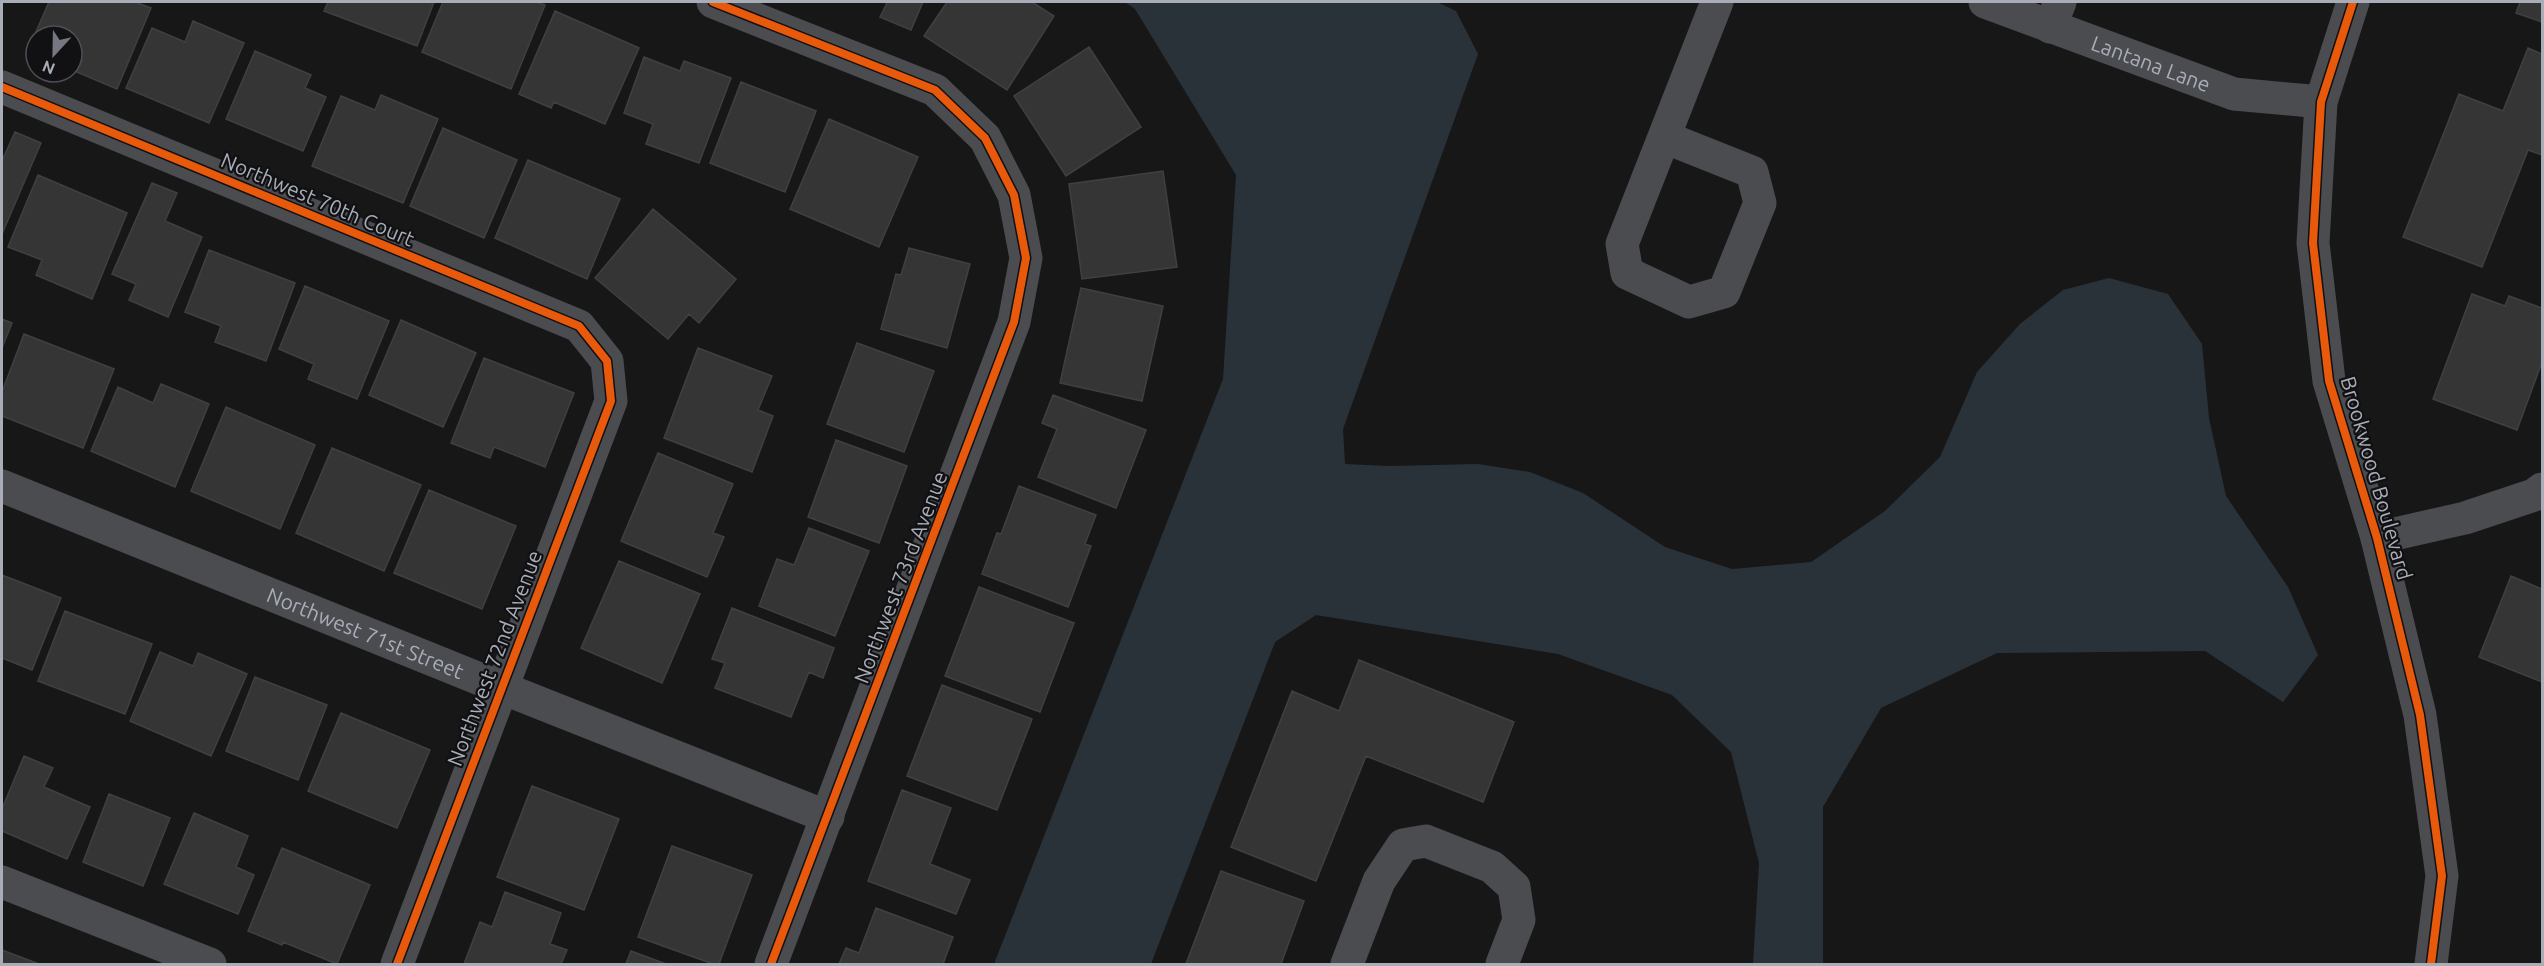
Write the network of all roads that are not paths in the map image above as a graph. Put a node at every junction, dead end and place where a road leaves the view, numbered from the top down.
1 (713, 2) edge
2 (1717, 2) edge
3 (1985, 2) edge
4 (2353, 2) edge
5 (2055, 14) edge
6 (2, 87) edge
7 (2321, 102) junction
8 (1664, 137) junction
9 (607, 361) joint
10 (2, 486) edge
11 (2542, 489) edge
12 (2377, 538) junction
13 (502, 688) junction
14 (828, 817) junction
15 (2, 882) edge
16 (210, 964) edge
17 (397, 964) edge
18 (771, 964) edge
19 (1347, 964) edge
20 (1502, 964) edge
21 (2431, 964) edge

1 - 14 street, Northwest 73rd Avenue
2 - 8 street
3 - 5 street, Lantana Lane
4 - 7 street, Brookwood Boulevard
5 - 7 street, Lantana Lane
6 - 9 street, Northwest 70th Court
7 - 12 street, Brookwood Boulevard
8 - 8 street
9 - 13 street, Northwest 72nd Avenue
10 - 13 street, Northwest 71st Street
11 - 12 street
12 - 21 street, Brookwood Boulevard
13 - 14 street, Northwest 71st Street
13 - 17 street, Northwest 72nd Avenue
14 - 18 street, Northwest 73rd Avenue
15 - 16 street
19 - 20 street

